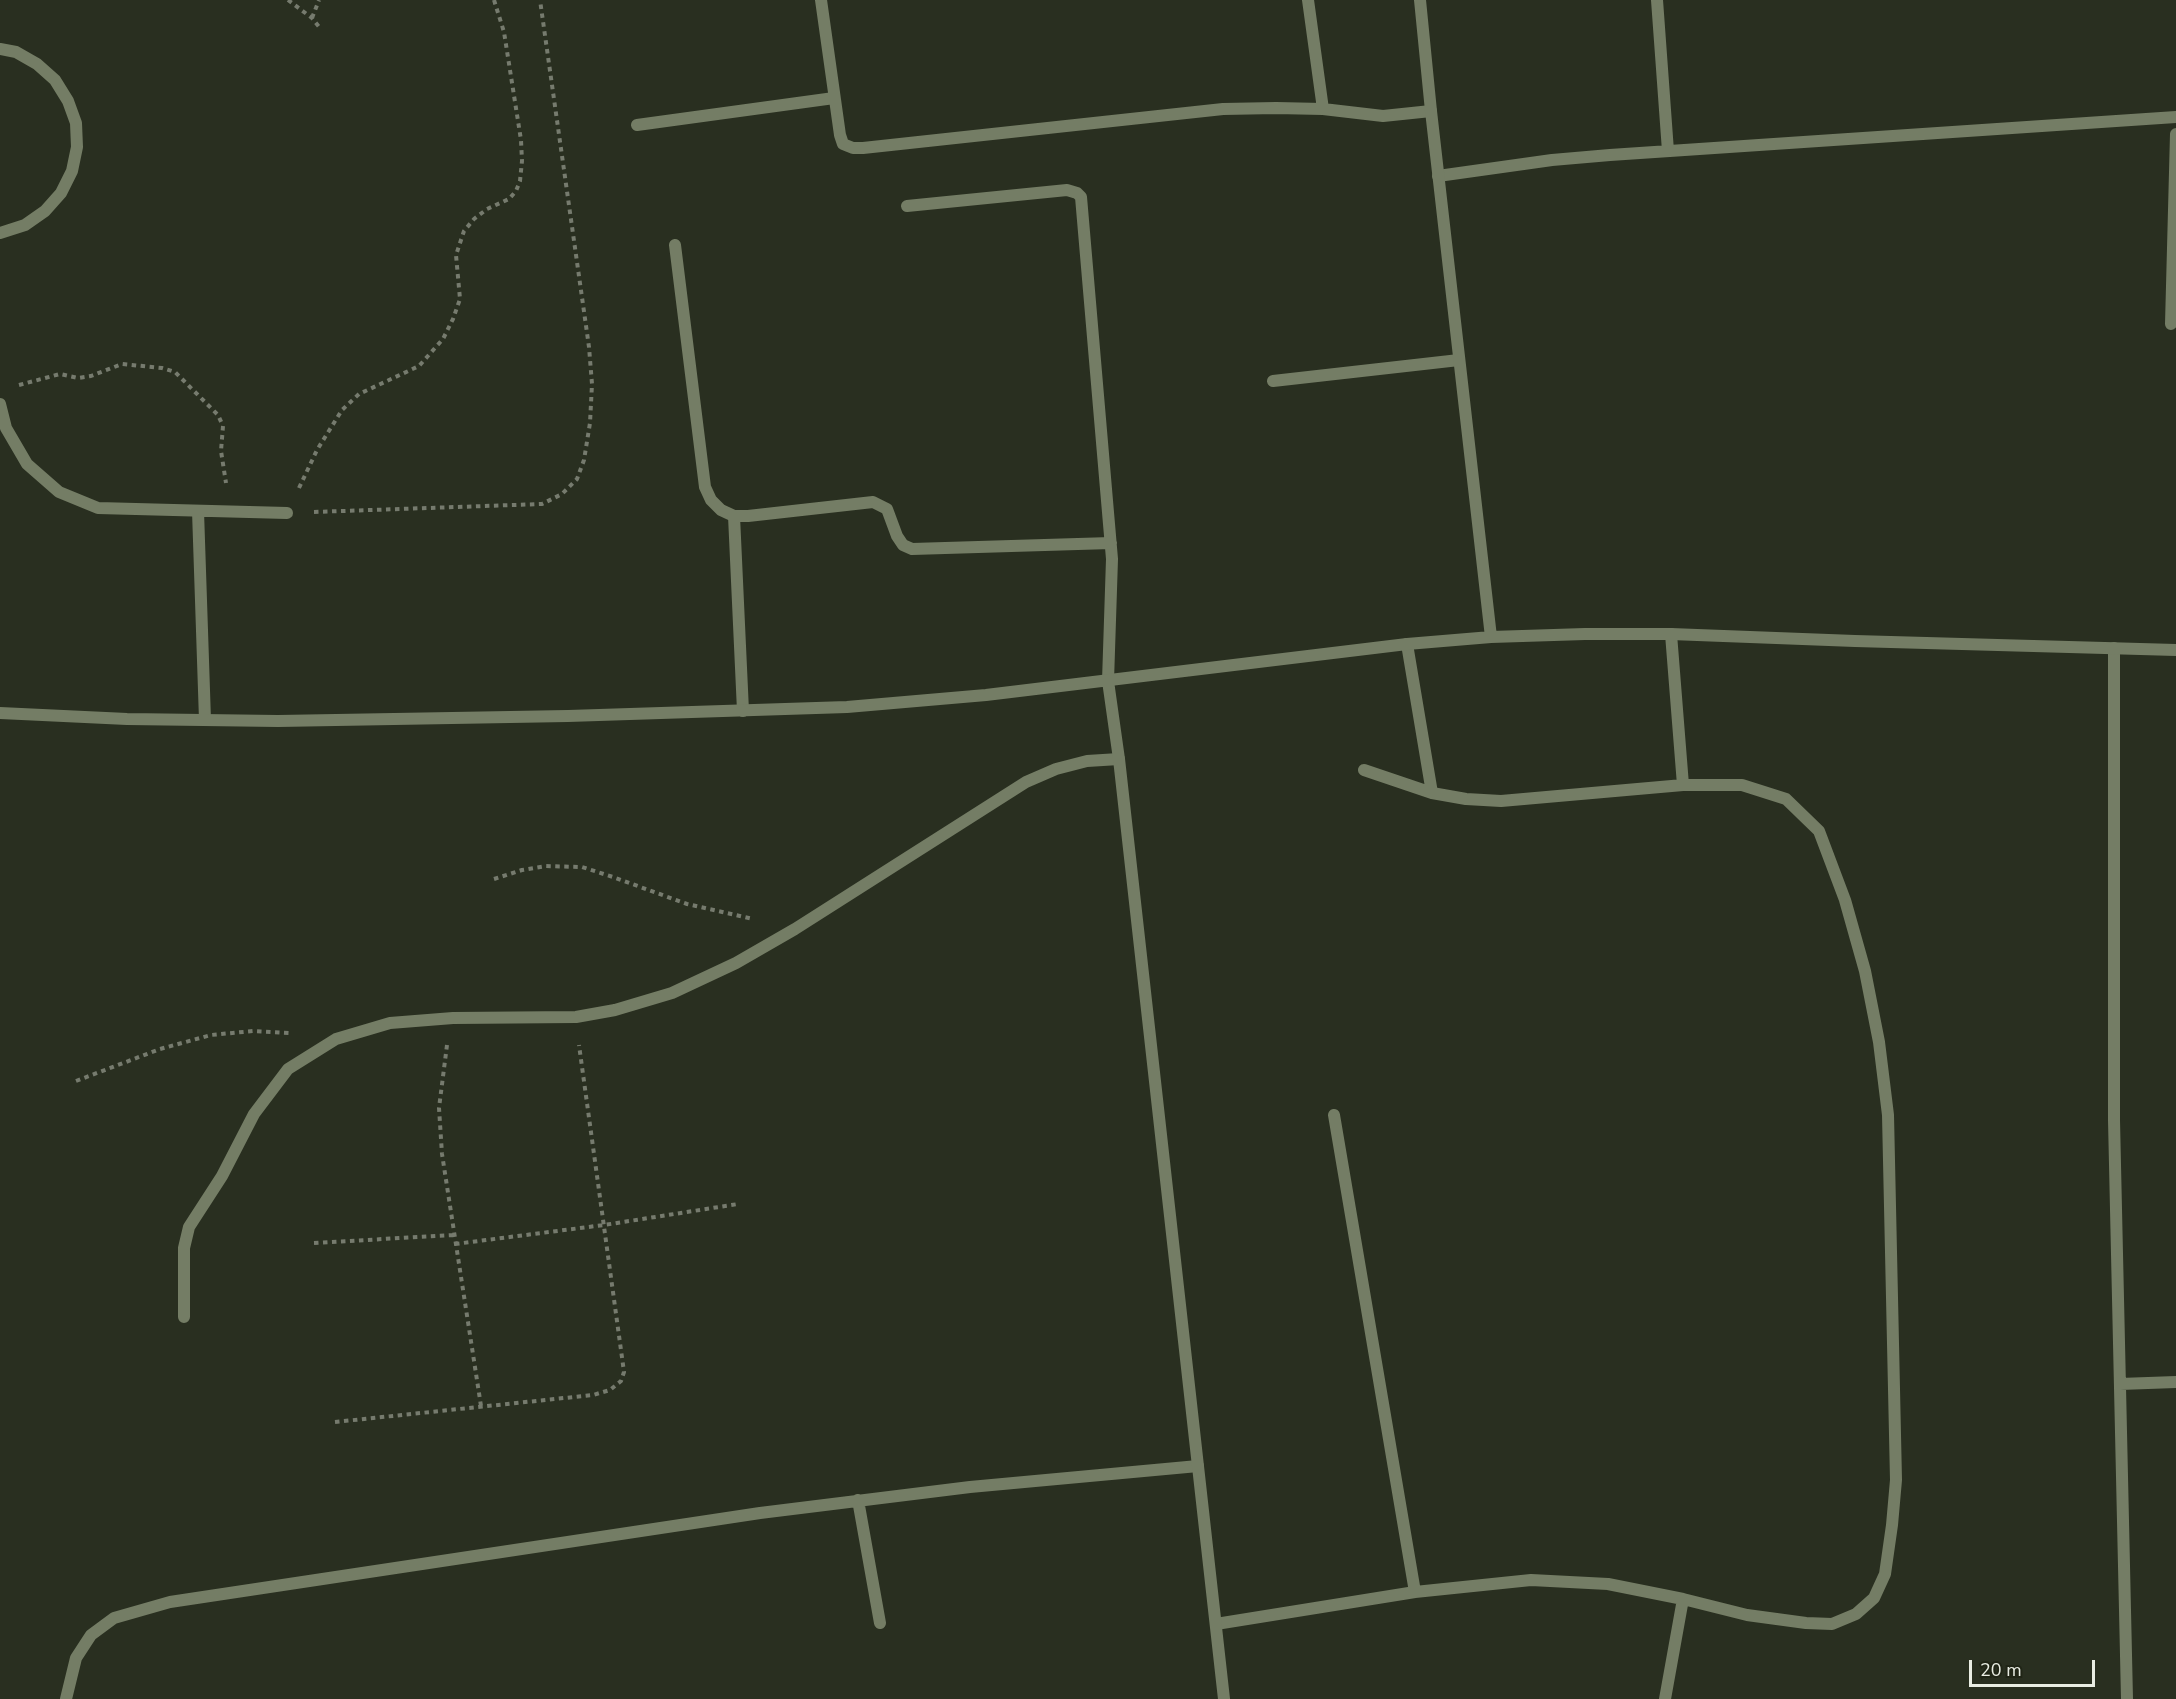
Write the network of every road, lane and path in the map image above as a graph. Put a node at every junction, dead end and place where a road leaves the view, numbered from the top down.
1 (288, 0) edge
2 (319, 0) edge
3 (494, 0) edge
4 (540, 0) edge
5 (821, 0) edge
6 (1308, 0) edge
7 (1420, 0) edge
8 (1657, 0) edge
9 (312, 18) junction
10 (320, 28) dead end
11 (0, 49) edge
12 (834, 98) junction
13 (1323, 109) junction
14 (1431, 111) junction
15 (2176, 117) edge
16 (637, 124) dead end
17 (2176, 134) edge
18 (1668, 151) junction
19 (1438, 176) junction
20 (907, 206) dead end
21 (0, 233) edge
22 (675, 245) dead end
23 (2171, 324) dead end
24 (1459, 360) junction
25 (1273, 381) dead end
26 (10, 385) dead end
27 (0, 404) edge
28 (198, 511) junction
29 (233, 512) junction
30 (287, 513) junction
31 (734, 516) junction
32 (1111, 543) junction
33 (1671, 634) junction
34 (1491, 637) junction
35 (1407, 644) junction
36 (2114, 648) junction
37 (2176, 650) edge
38 (1108, 681) junction
39 (743, 711) junction
40 (0, 713) edge
41 (205, 720) junction
42 (1119, 759) junction
43 (1364, 770) dead end
44 (1683, 784) junction
45 (1432, 793) junction
46 (494, 879) dead end
47 (795, 929) junction
48 (576, 1017) junction
49 (453, 1018) junction
50 (336, 1039) junction
51 (76, 1081) dead end
52 (1334, 1115) dead end
53 (738, 1204) dead end
54 (604, 1225) junction
55 (453, 1234) junction
56 (315, 1243) dead end
57 (455, 1244) junction
58 (184, 1317) dead end
59 (2176, 1382) edge
60 (2120, 1384) junction
61 (482, 1406) junction
62 (335, 1422) dead end
63 (1198, 1466) junction
64 (858, 1500) junction
65 (1415, 1592) junction
66 (1683, 1599) junction
67 (880, 1623) dead end
68 (1216, 1624) junction
69 (66, 1699) edge
70 (1224, 1699) edge
71 (1665, 1699) edge
72 (2127, 1699) edge

1 - 9 path
2 - 9 path
3 - 30 path
4 - 30 path
5 - 12 street
6 - 13 street
7 - 14 street
8 - 18 street
9 - 10 path
11 - 21 street
12 - 13 street
12 - 16 street
13 - 14 street
14 - 19 street
15 - 18 street
17 - 23 street
18 - 19 street
19 - 24 street
20 - 32 street
22 - 31 street
24 - 25 street
24 - 34 street
26 - 29 path
27 - 28 street
28 - 29 street
28 - 41 street
29 - 30 street
31 - 32 street
31 - 39 street
32 - 38 street
33 - 34 street
33 - 36 street
33 - 44 street
34 - 35 street
35 - 38 street
35 - 45 street
36 - 37 street
36 - 60 street
38 - 39 street
38 - 42 street
39 - 41 street
40 - 41 street
42 - 47 street
42 - 63 street
43 - 45 street
44 - 45 street
44 - 66 street
46 - 47 path
47 - 48 street
48 - 49 street
48 - 54 path
49 - 50 street
49 - 55 path
50 - 51 path
50 - 58 street
52 - 65 street
53 - 54 path
54 - 57 path
54 - 61 path
55 - 56 path
55 - 57 path
57 - 61 path
59 - 60 street
60 - 72 street
61 - 62 path
63 - 64 street
63 - 68 street
64 - 67 street
64 - 69 street
65 - 66 street
65 - 68 street
66 - 71 street
68 - 70 street

